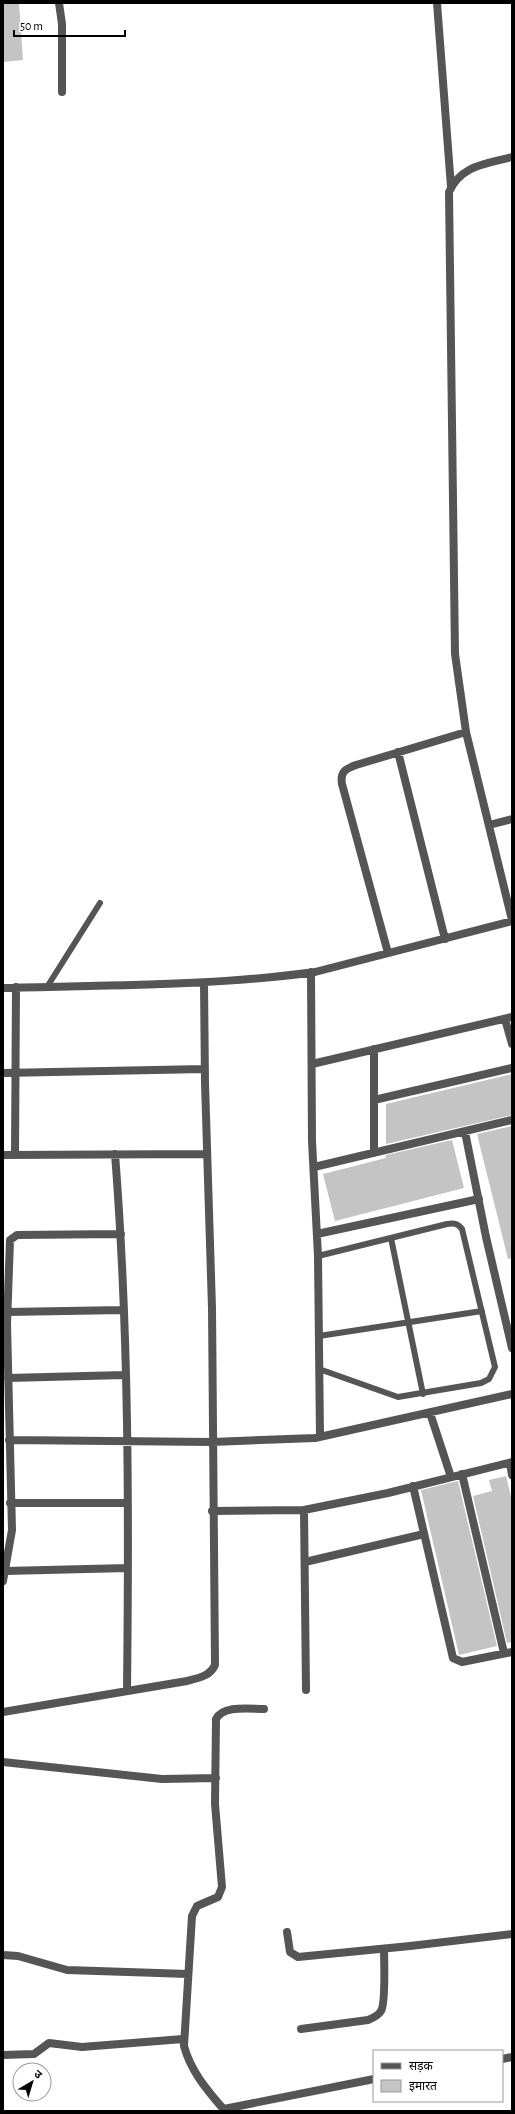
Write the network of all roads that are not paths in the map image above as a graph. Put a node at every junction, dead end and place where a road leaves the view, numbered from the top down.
1 (59, 3) edge
2 (437, 3) edge
3 (62, 92) dead end
4 (512, 157) edge
5 (451, 187) junction
6 (466, 732) junction
7 (398, 752) junction
8 (512, 819) edge
9 (488, 825) junction
10 (100, 903) dead end
11 (512, 921) edge
12 (445, 939) junction
13 (388, 954) junction
14 (311, 972) junction
15 (204, 983) junction
16 (16, 987) junction
17 (47, 987) junction
18 (3, 988) edge
19 (509, 1018) edge
20 (512, 1044) edge
21 (374, 1049) junction
22 (312, 1064) junction
23 (512, 1068) edge
24 (204, 1069) junction
25 (3, 1073) edge
26 (16, 1073) junction
27 (374, 1100) junction
28 (512, 1120) edge
29 (465, 1132) junction
30 (374, 1153) junction
31 (116, 1154) junction
32 (207, 1154) junction
33 (3, 1155) edge
34 (15, 1155) junction
35 (314, 1167) junction
36 (479, 1198) junction
37 (122, 1234) junction
38 (317, 1234) junction
39 (391, 1238) junction
40 (318, 1256) junction
41 (124, 1310) junction
42 (482, 1311) junction
43 (7, 1312) junction
44 (509, 1321) edge
45 (408, 1322) junction
46 (319, 1336) junction
47 (512, 1348) edge
48 (319, 1369) junction
49 (125, 1375) junction
50 (8, 1378) junction
51 (423, 1394) junction
52 (512, 1394) edge
53 (430, 1413) junction
54 (320, 1437) junction
55 (9, 1440) junction
56 (126, 1442) junction
57 (212, 1442) junction
58 (511, 1462) edge
59 (462, 1474) junction
60 (512, 1474) edge
61 (450, 1477) junction
62 (413, 1486) junction
63 (127, 1503) junction
64 (8, 1507) edge
65 (304, 1510) junction
66 (212, 1511) junction
67 (424, 1534) junction
68 (304, 1562) junction
69 (128, 1568) junction
70 (5, 1571) junction
71 (3, 1580) edge
72 (508, 1652) edge
73 (306, 1690) dead end
74 (128, 1691) junction
75 (264, 1709) dead end
76 (3, 1712) edge
77 (3, 1762) edge
78 (216, 1778) junction
79 (287, 1932) dead end
80 (512, 1934) edge
81 (384, 1949) junction
82 (3, 1955) edge
83 (188, 1974) junction
84 (301, 2029) dead end
85 (183, 2039) junction
86 (3, 2055) edge
87 (373, 2079) edge
88 (224, 2110) edge

1 - 3 street
2 - 5 street
4 - 5 street
5 - 6 street
6 - 7 street
6 - 9 street
7 - 12 street
7 - 13 street
8 - 9 street
9 - 11 street
10 - 17 lane
11 - 12 street
12 - 13 street
13 - 14 street
14 - 15 street
14 - 22 street
15 - 17 street
15 - 24 street
16 - 17 street
16 - 18 street
16 - 26 street
19 - 20 street
19 - 21 street
21 - 22 street
21 - 27 street
22 - 35 street
23 - 27 street
24 - 26 street
24 - 32 street
25 - 26 street
26 - 34 street
27 - 30 street
28 - 29 street
29 - 30 street
29 - 36 street
30 - 35 street
31 - 32 street
31 - 34 street
31 - 37 street
32 - 57 street
33 - 34 street
35 - 38 street
36 - 38 street
36 - 44 street
37 - 41 street
37 - 43 street
38 - 40 street
39 - 40 lane
39 - 42 lane
39 - 45 lane
40 - 46 street
41 - 43 street
41 - 49 street
42 - 45 lane
42 - 51 lane
43 - 50 street
44 - 47 street
45 - 46 lane
45 - 51 lane
46 - 48 street
48 - 51 lane
48 - 54 street
49 - 50 street
49 - 56 street
50 - 55 street
52 - 53 street
53 - 54 street
53 - 61 street
54 - 57 street
55 - 56 street
55 - 64 street
56 - 57 street
56 - 63 street
57 - 66 street
58 - 59 street
58 - 60 street
59 - 61 street
59 - 72 street
61 - 62 street
62 - 65 street
62 - 67 street
63 - 64 street
63 - 69 street
64 - 70 street
65 - 66 street
65 - 68 street
66 - 74 street
67 - 68 street
67 - 72 street
68 - 73 street
69 - 70 street
69 - 74 street
70 - 71 street
74 - 76 street
75 - 78 street
77 - 78 street
78 - 83 street
79 - 81 street
80 - 81 street
81 - 84 street
82 - 83 street
83 - 85 street
85 - 86 street
85 - 88 street
87 - 88 street

